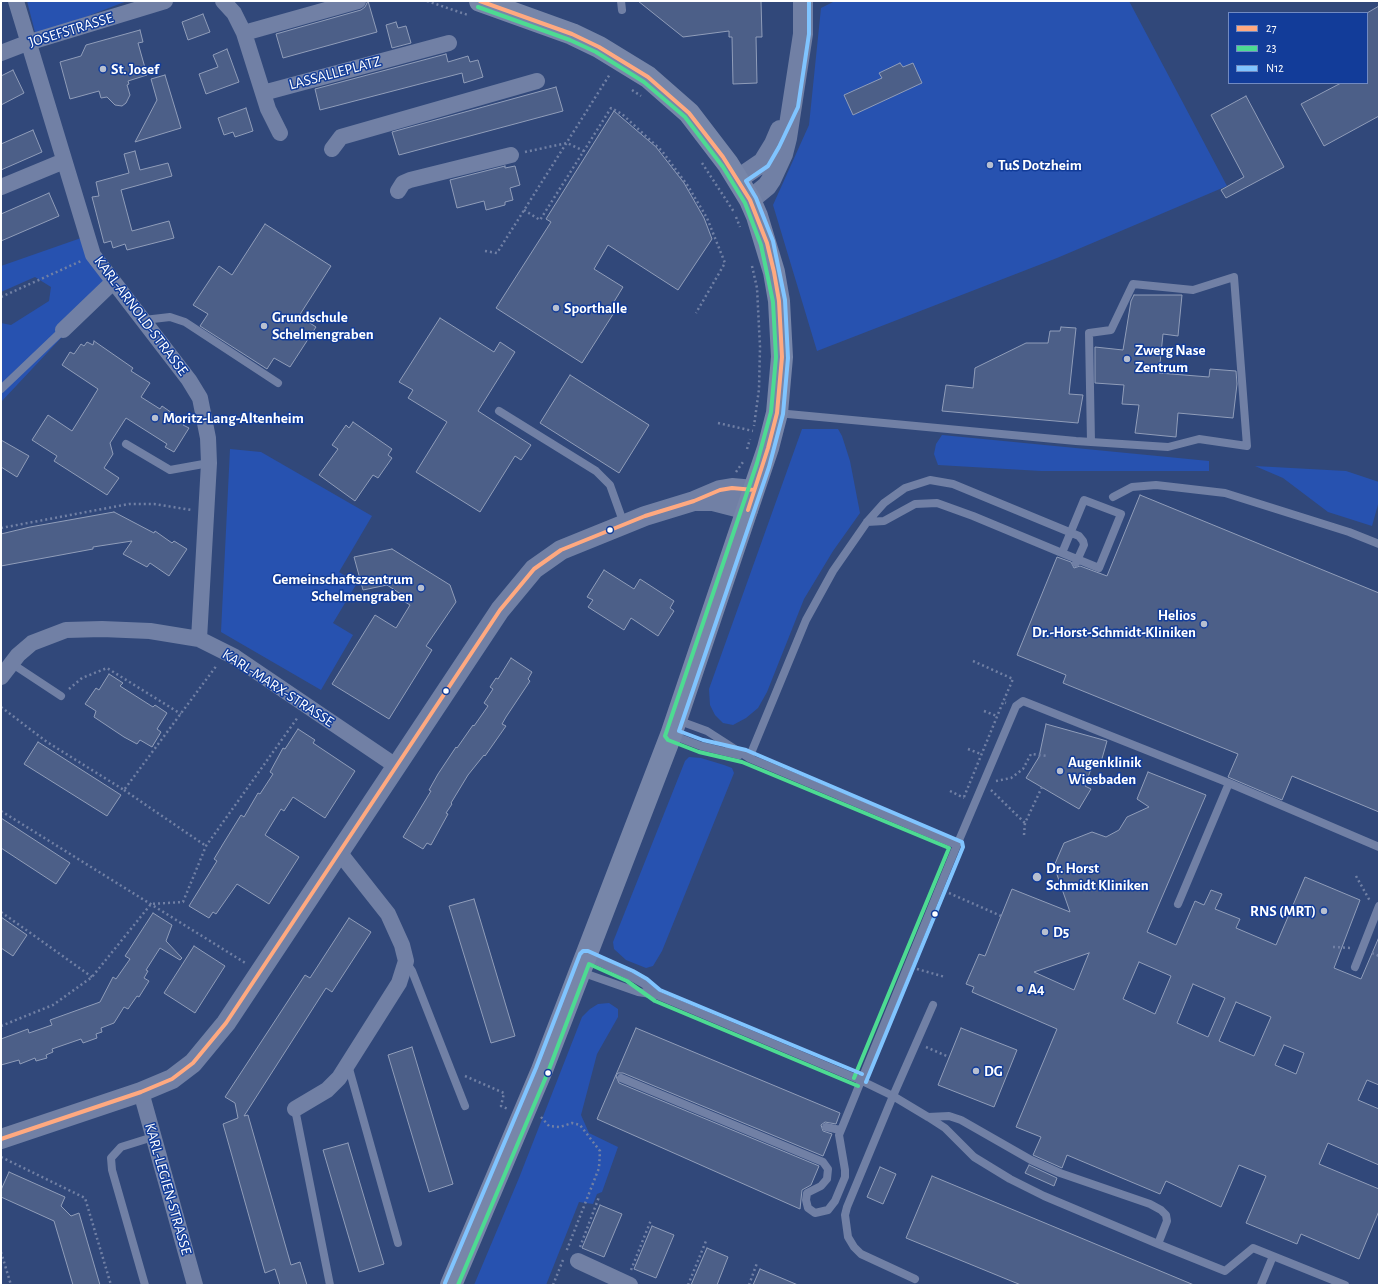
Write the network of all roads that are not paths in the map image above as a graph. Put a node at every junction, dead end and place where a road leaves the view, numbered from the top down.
1 (16, 1) edge
2 (165, 1) edge
3 (223, 1) edge
4 (358, 1) edge
5 (622, 1) edge
6 (803, 1) edge
7 (475, 8) edge
8 (622, 10) dead end
9 (244, 33) junction
10 (28, 43) junction
11 (449, 43) dead end
12 (1, 53) edge
13 (537, 81) dead end
14 (263, 93) junction
15 (792, 105) junction
16 (280, 133) dead end
17 (332, 149) dead end
18 (511, 155) road end
19 (64, 161) junction
20 (738, 179) junction
21 (1, 186) edge
22 (398, 191) dead end
23 (750, 200) junction
24 (113, 282) junction
25 (144, 320) junction
26 (63, 330) joint
27 (278, 383) dead end
28 (1, 389) edge
29 (499, 411) dead end
30 (776, 413) junction
31 (1091, 442) junction
32 (126, 444) dead end
33 (209, 463) junction
34 (1113, 497) dead end
35 (751, 500) junction
36 (867, 522) junction
37 (624, 524) junction
38 (1379, 544) edge
39 (1062, 553) junction
40 (1076, 563) dead end
41 (199, 640) junction
42 (12, 663) junction
43 (1, 677) edge
44 (61, 696) road end
45 (674, 728) junction
46 (746, 757) junction
47 (396, 766) junction
48 (1229, 783) junction
49 (957, 845) junction
50 (1379, 847) edge
51 (339, 852) junction
52 (1178, 904) dead end
53 (1378, 910) edge
54 (406, 961) junction
55 (583, 964) junction
56 (1355, 967) dead end
57 (657, 995) junction
58 (933, 1005) dead end
59 (348, 1064) junction
60 (621, 1078) dead end
61 (860, 1080) junction
62 (141, 1092) junction
63 (893, 1096) junction
64 (465, 1106) dead end
65 (295, 1109) joint
66 (928, 1117) junction
67 (826, 1127) dead end
68 (840, 1130) junction
69 (153, 1137) junction
70 (1, 1140) edge
71 (398, 1244) dead end
72 (1158, 1244) junction
73 (578, 1255) road end
74 (1273, 1256) junction
75 (914, 1279) dead end
76 (627, 1284) edge
77 (145, 1285) edge
78 (195, 1285) edge
79 (330, 1285) edge
80 (451, 1285) edge
81 (1261, 1285) edge
82 (1345, 1285) edge

1 - 10 street, KARL-ARNOLD-STRASSE
2 - 10 street, JOSEFSTRASSE
3 - 9 street
4 - 9 street
5 - 8 lane
6 - 15 street
7 - 20 main road
9 - 14 street
10 - 12 street, JOSEFSTRASSE
10 - 19 street, KARL-ARNOLD-STRASSE
11 - 14 street, LASSALLEPLATZ
13 - 17 street
14 - 16 street
15 - 20 street
15 - 23 street
18 - 22 street
19 - 21 street
19 - 24 street, KARL-ARNOLD-STRASSE
20 - 23 main road
23 - 30 main road
24 - 25 street, KARL-ARNOLD-STRASSE
24 - 26 street
25 - 27 lane
25 - 33 street, KARL-ARNOLD-STRASSE
26 - 28 lane
29 - 37 lane
30 - 31 lane
30 - 35 main road
31 - 31 lane
32 - 33 lane
33 - 41 street, KARL-ARNOLD-STRASSE
34 - 38 lane
35 - 37 street
35 - 45 main road
36 - 39 lane
36 - 40 lane
36 - 46 lane
37 - 47 street
39 - 39 lane
41 - 42 street, KARL-MARX-STRASSE
41 - 47 street, KARL-MARX-STRASSE
42 - 43 street, KARL-MARX-STRASSE
42 - 44 lane
45 - 46 lane
45 - 46 lane
45 - 55 main road
46 - 49 lane
47 - 51 street
48 - 49 lane
48 - 50 lane
48 - 52 lane
49 - 61 lane
51 - 54 street
51 - 62 street
53 - 56 lane
54 - 59 street
54 - 64 lane
55 - 57 lane
55 - 57 lane
55 - 80 main road
57 - 61 lane
58 - 63 lane
59 - 65 street
59 - 71 lane
60 - 68 lane
61 - 63 lane
61 - 68 lane
62 - 69 street, KARL-LEGIEN-STRASSE
62 - 70 street
63 - 66 lane
63 - 75 lane
65 - 79 lane
66 - 72 lane
66 - 72 lane
67 - 68 lane
69 - 77 lane
69 - 78 street, KARL-LEGIEN-STRASSE
72 - 74 lane
73 - 76 street
74 - 81 lane
74 - 82 lane

